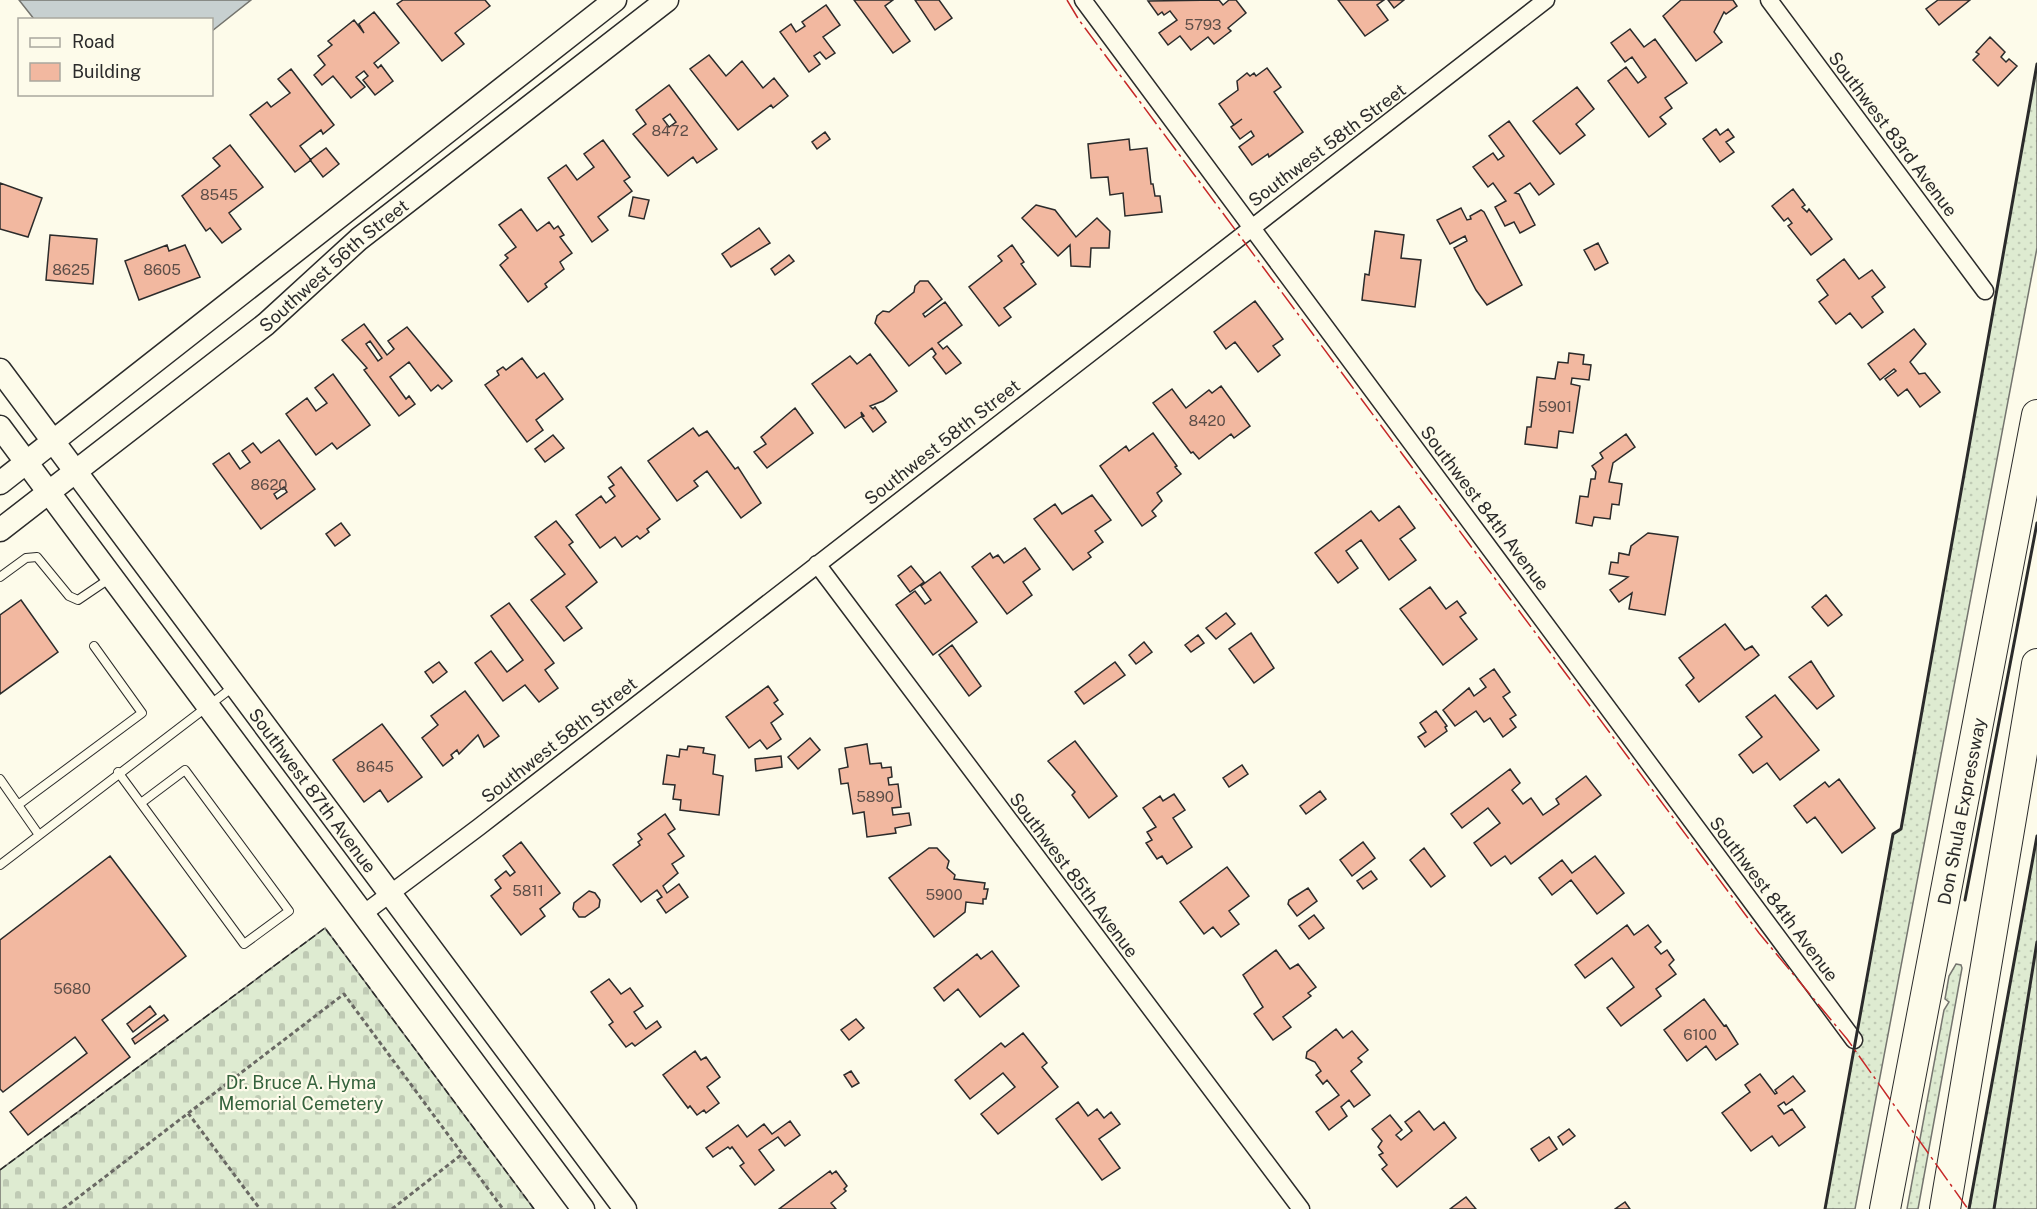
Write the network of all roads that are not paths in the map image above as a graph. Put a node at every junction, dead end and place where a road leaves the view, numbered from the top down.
1 (615, 0) edge
2 (667, 0) edge
3 (1083, 0) edge
4 (1546, 0) edge
5 (1769, 0) edge
6 (553, 48) junction
7 (573, 73) junction
8 (1252, 227) junction
9 (1985, 291) dead end
10 (0, 370) edge
11 (2037, 415) edge
12 (0, 427) edge
13 (53, 441) junction
14 (26, 462) junction
15 (76, 472) junction
16 (0, 483) edge
17 (50, 492) junction
18 (0, 530) edge
19 (818, 564) junction
20 (0, 577) edge
21 (112, 577) junction
22 (94, 646) dead end
23 (2037, 664) edge
24 (234, 686) junction
25 (208, 706) junction
26 (118, 772) junction
27 (0, 779) edge
28 (141, 803) junction
29 (18, 805) junction
30 (39, 835) junction
31 (0, 865) edge
32 (390, 894) junction
33 (363, 914) junction
34 (1854, 1040) dead end
35 (555, 1115) junction
36 (528, 1135) junction
37 (583, 1209) edge
38 (625, 1209) edge
39 (1301, 1209) edge
40 (1884, 1209) edge
41 (1945, 1209) edge

1 - 6 main road, Southwest 56th Street
2 - 7 main road, Southwest 56th Street
3 - 8 street, Southwest 84th Avenue
4 - 8 street, Southwest 58th Street
5 - 9 street, Southwest 83rd Avenue
6 - 7 main road
6 - 13 main road, Southwest 56th Street
7 - 15 main road, Southwest 56th Street
8 - 19 street, Southwest 58th Street
8 - 34 street, Southwest 84th Avenue
10 - 13 main road, Southwest 87th Avenue
11 - 40 highway, Don Shula Expressway
12 - 14 main road, Southwest 87th Avenue
13 - 14 main road, Southwest 56th Street
13 - 15 main road, Southwest 87th Avenue
14 - 16 main road, Southwest 56th Street
14 - 17 main road, Southwest 87th Avenue
15 - 17 main road, Southwest 56th Street
15 - 24 main road, Southwest 87th Avenue
17 - 18 main road, Southwest 56th Street
17 - 21 main road, Southwest 87th Avenue
19 - 32 street, Southwest 58th Street
19 - 39 street, Southwest 85th Avenue
20 - 21 lane
21 - 25 main road, Southwest 87th Avenue
22 - 29 lane
23 - 41 highway
24 - 25 lane
24 - 32 main road, Southwest 87th Avenue
25 - 26 lane
25 - 33 main road, Southwest 87th Avenue
26 - 28 lane
26 - 30 lane
27 - 29 lane
28 - 28 lane
29 - 30 lane
30 - 31 lane
32 - 33 street, Southwest 58th Street
32 - 35 main road, Southwest 87th Avenue
33 - 36 main road, Southwest 87th Avenue
35 - 36 main road
35 - 38 main road, Southwest 87th Avenue
36 - 37 main road, Southwest 87th Avenue

